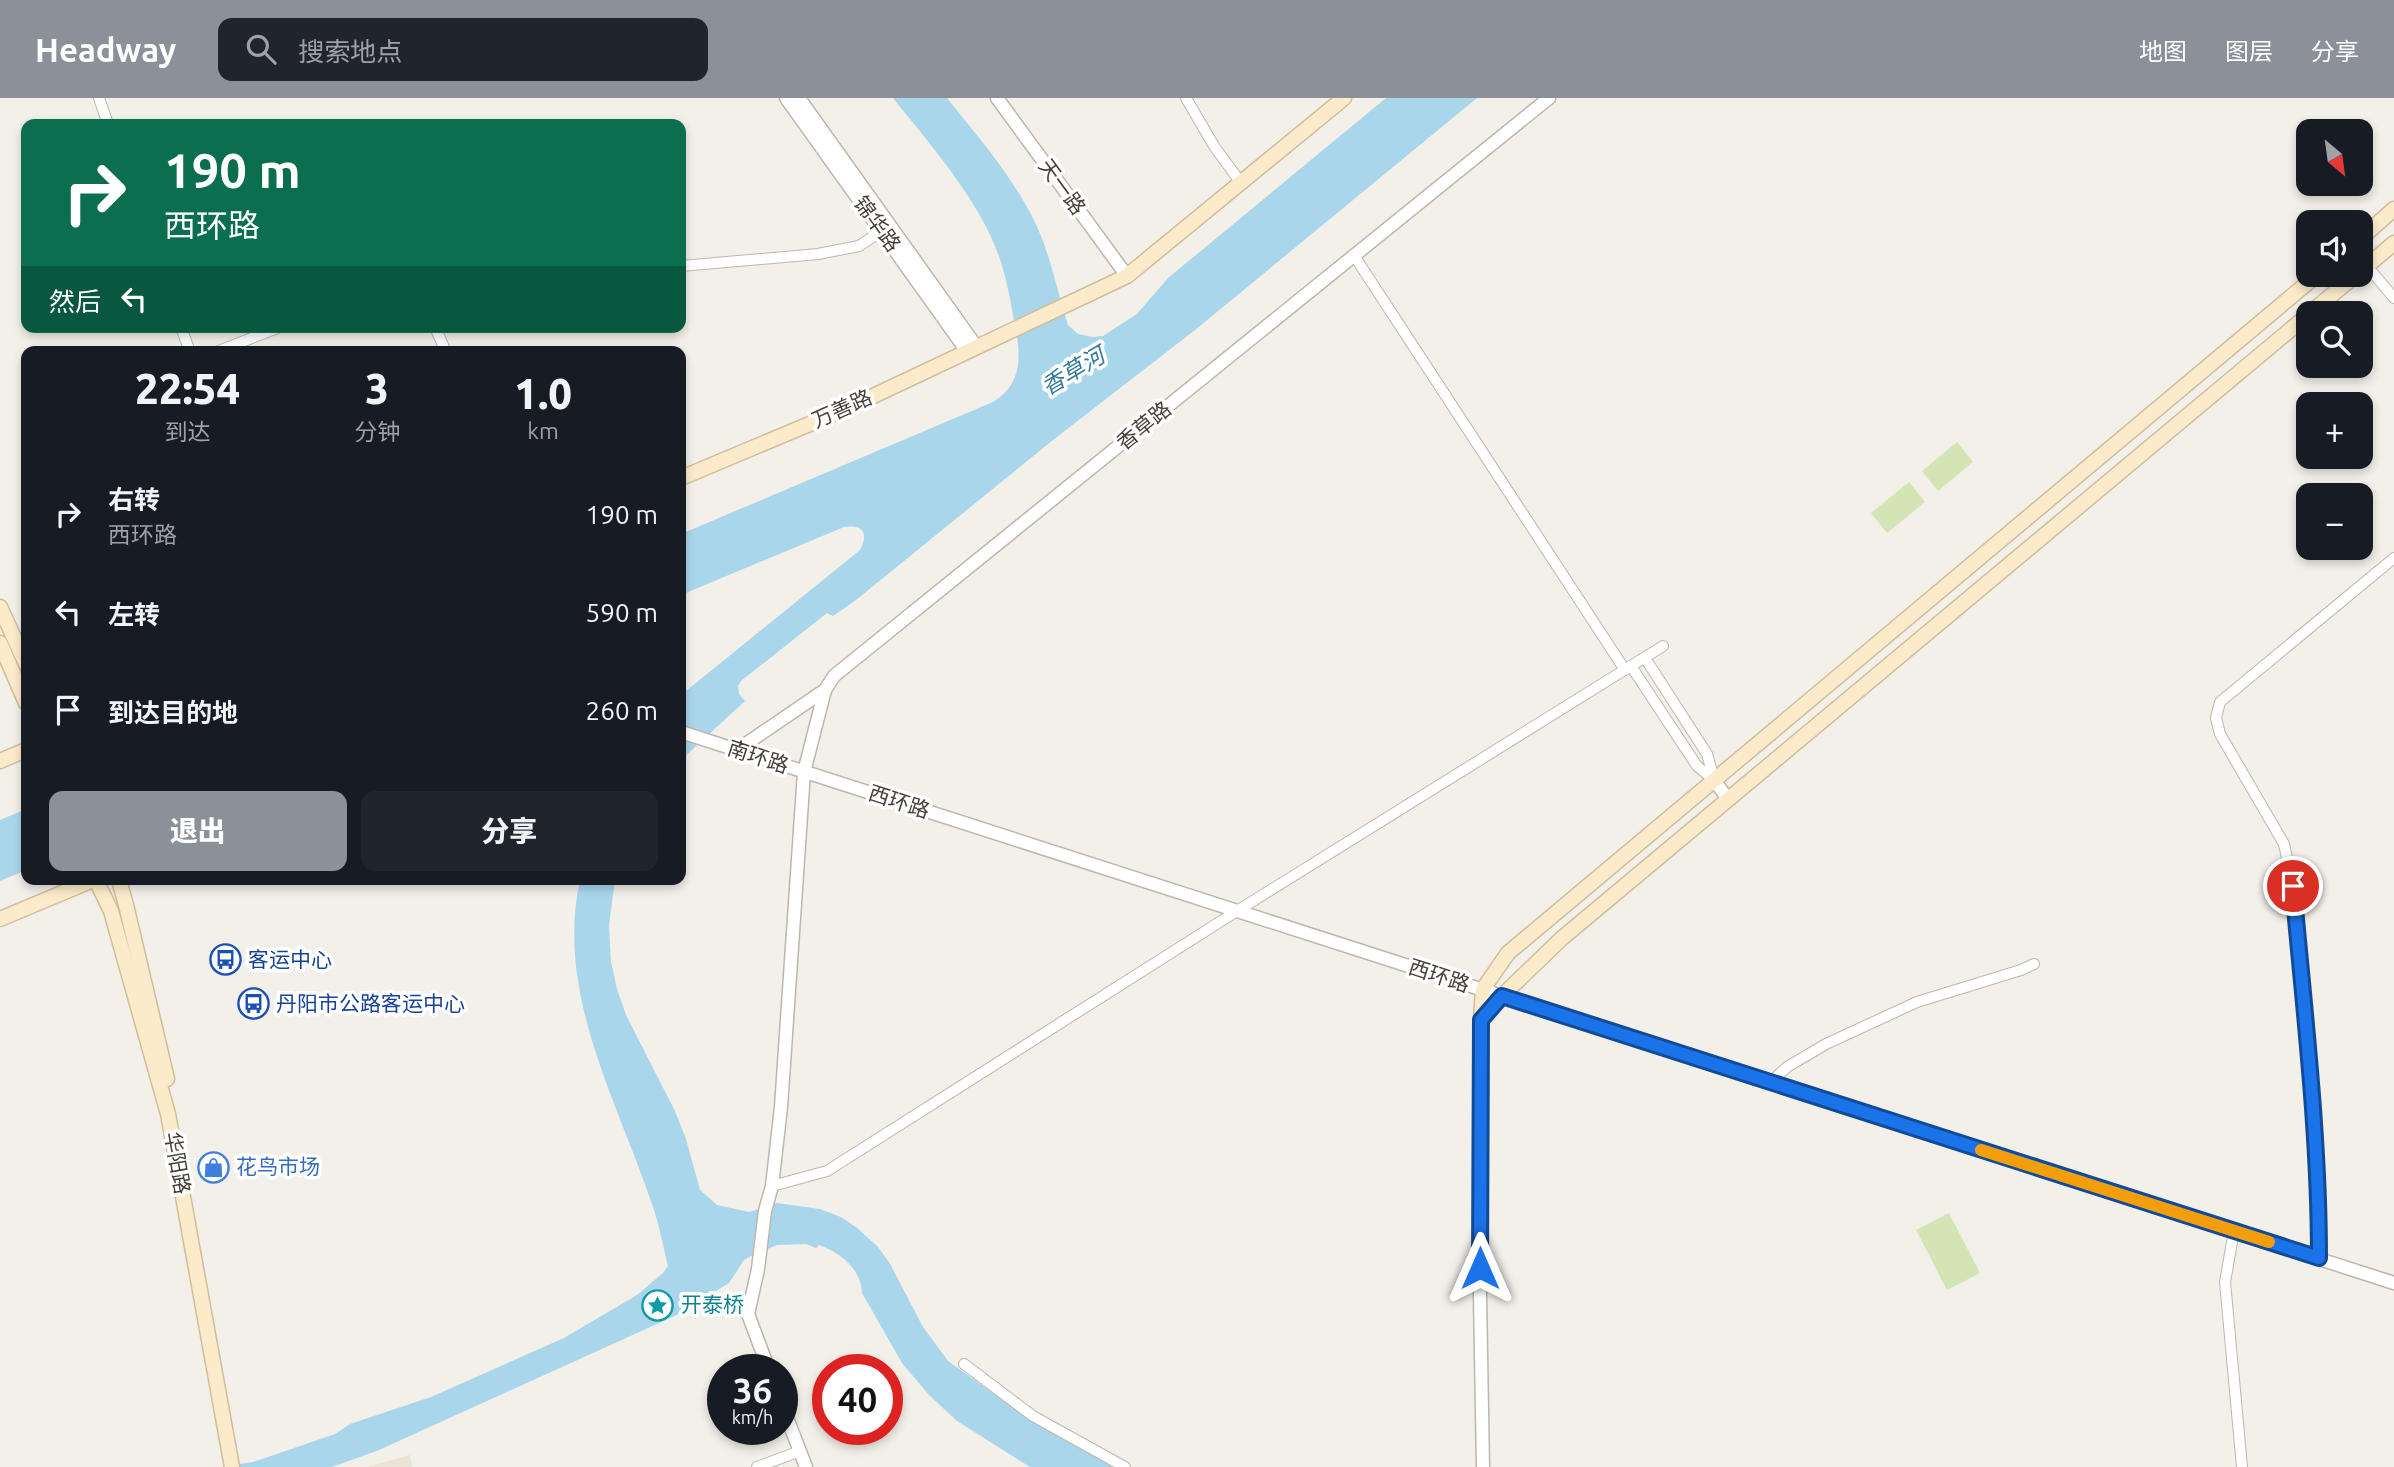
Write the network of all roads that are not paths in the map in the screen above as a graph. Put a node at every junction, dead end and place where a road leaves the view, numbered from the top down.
1 (99, 98) edge
2 (786, 98) edge
3 (799, 98) edge
4 (997, 98) edge
5 (1186, 98) edge
6 (1344, 98) edge
7 (1549, 98) edge
8 (106, 119) edge
9 (1241, 183) junction
10 (2394, 209) edge
11 (2373, 227) edge
12 (886, 228) junction
13 (2394, 243) edge
14 (1355, 257) junction
15 (2373, 260) edge
16 (686, 266) edge
17 (1127, 276) junction
18 (2373, 280) edge
19 (2303, 287) edge
20 (2341, 287) edge
21 (2394, 298) edge
22 (2324, 301) edge
23 (2296, 325) edge
24 (265, 333) edge
25 (231, 346) edge
26 (971, 348) junction
27 (686, 476) edge
28 (2394, 558) edge
29 (0, 607) edge
30 (0, 643) edge
31 (1663, 646) dead end
32 (21, 653) edge
33 (1645, 658) junction
34 (1628, 668) junction
35 (825, 690) junction
36 (21, 691) edge
37 (686, 734) edge
38 (737, 750) junction
39 (21, 752) edge
40 (0, 761) edge
41 (804, 772) junction
42 (1714, 780) junction
43 (1728, 799) junction
44 (82, 885) edge
45 (97, 885) edge
46 (119, 885) edge
47 (1237, 911) junction
48 (0, 919) edge
49 (2034, 964) dead end
50 (1483, 989) junction
51 (1502, 996) junction
52 (1481, 1020) junction
53 (1771, 1082) junction
54 (772, 1186) junction
55 (2234, 1231) junction
56 (2319, 1258) junction
57 (2394, 1283) edge
58 (763, 1354) edge
59 (964, 1364) dead end
60 (798, 1445) edge
61 (800, 1451) junction
62 (233, 1457) edge
63 (239, 1467) edge
64 (757, 1467) edge
65 (806, 1467) edge
66 (1125, 1467) edge
67 (1483, 1467) edge
68 (2242, 1467) edge

1 - 8 street
2 - 12 street, 锦华路
3 - 12 street, 锦华路
4 - 17 street, 天一路
5 - 9 street
6 - 9 main road, 万善路
7 - 14 street, 香草路
9 - 17 main road, 万善路
10 - 11 main road
12 - 16 street
12 - 26 street, 锦华路
13 - 15 main road
14 - 34 street
14 - 35 street, 香草路
17 - 26 main road, 万善路
18 - 21 street
19 - 42 main road
20 - 22 main road
23 - 43 main road
24 - 25 street
26 - 27 main road, 万善路
28 - 56 street
29 - 32 main road
30 - 36 main road
31 - 33 street
33 - 34 street
33 - 42 street
34 - 42 street
34 - 47 street
35 - 38 street, 香草路
35 - 41 street
37 - 38 street, 南环路
38 - 41 street, 南环路
39 - 40 main road
41 - 47 street, 西环路
41 - 54 street
42 - 43 street
42 - 50 main road
43 - 51 main road
44 - 48 main road
45 - 62 main road, 华阳路
46 - 62 main road
47 - 50 street, 西环路
47 - 54 street
49 - 53 street
50 - 51 street, 西环路
50 - 52 main road
51 - 52 main road
51 - 53 street, 西环路
52 - 67 street
53 - 55 street, 西环路
54 - 58 street
55 - 56 street, 西环路
55 - 68 street
56 - 57 street, 西环路
59 - 66 street
60 - 61 street
61 - 64 street
61 - 65 street
62 - 63 main road

